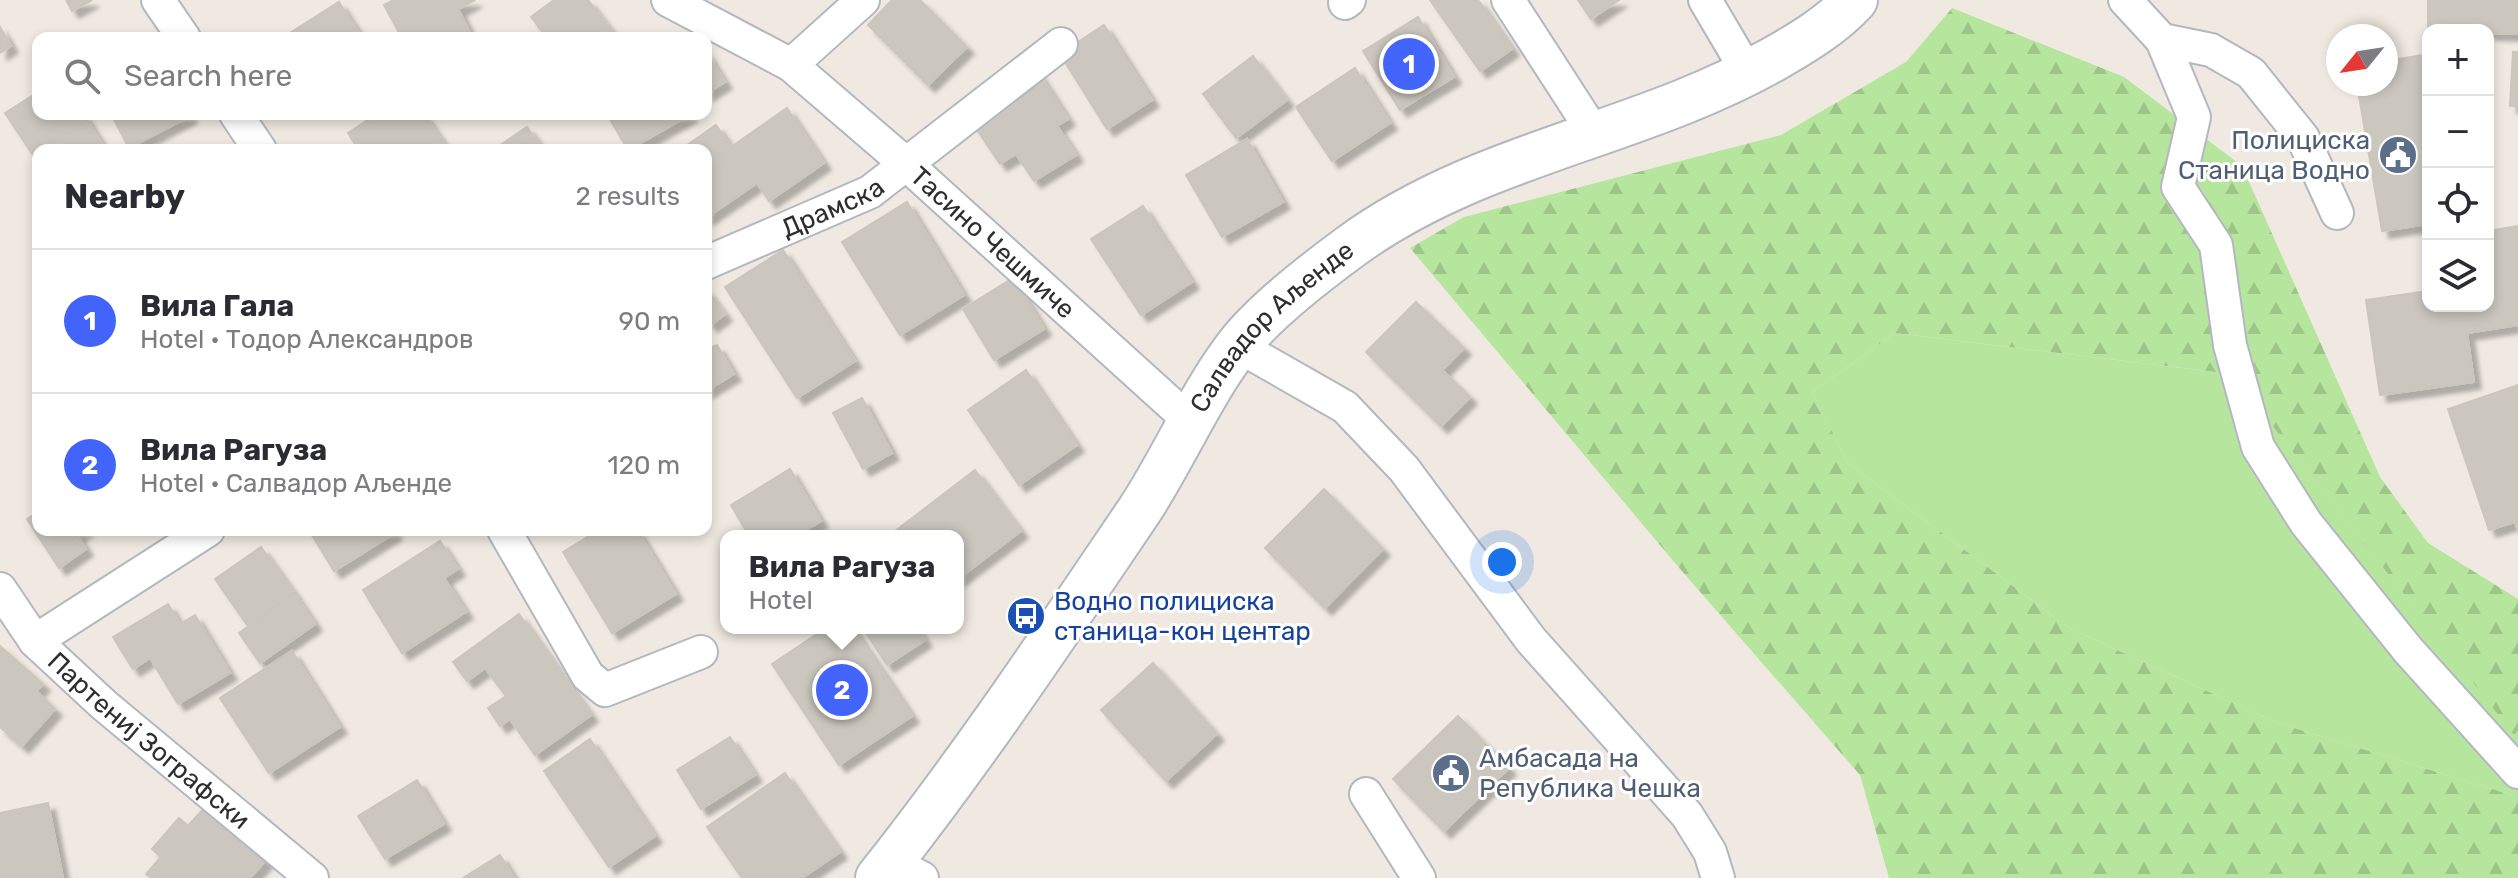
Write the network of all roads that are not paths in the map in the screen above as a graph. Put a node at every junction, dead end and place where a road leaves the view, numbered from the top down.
1 (158, 0) edge
2 (668, 0) edge
3 (863, 0) edge
4 (1508, 0) edge
5 (1705, 0) edge
6 (1855, 0) edge
7 (1878, 0) edge
8 (2125, 0) edge
9 (1821, 30) junction
10 (180, 32) edge
11 (2162, 40) junction
12 (1061, 44) dead end
13 (791, 65) junction
14 (1748, 73) junction
15 (240, 120) edge
16 (1594, 133) junction
17 (256, 144) edge
18 (905, 163) junction
19 (2337, 213) dead end
20 (712, 260) edge
21 (1238, 346) junction
22 (1191, 422) junction
23 (199, 536) edge
24 (507, 536) edge
25 (0, 589) edge
26 (35, 641) junction
27 (701, 652) dead end
28 (2518, 772) edge
29 (1366, 794) dead end
30 (897, 873) edge
31 (312, 878) edge
32 (1419, 878) edge
33 (1718, 878) edge

1 - 10 street
2 - 13 street, Тасино Чешмиче
3 - 13 street
4 - 16 street
5 - 14 street
6 - 9 street, Салвадор Аљенде
7 - 9 street
8 - 11 street
9 - 14 street, Салвадор Аљенде
11 - 19 street
11 - 28 street
12 - 18 street, Драмска
13 - 18 street, Тасино Чешмиче
14 - 16 street, Салвадор Аљенде
15 - 17 street
16 - 21 street, Салвадор Аљенде
18 - 20 street, Драмска
18 - 22 street, Тасино Чешмиче
21 - 22 street, Салвадор Аљенде
21 - 33 street
22 - 30 street, Салвадор Аљенде
23 - 26 street
24 - 27 street
25 - 26 street, Партениј Зографски
26 - 31 street, Партениј Зографски
29 - 32 street

